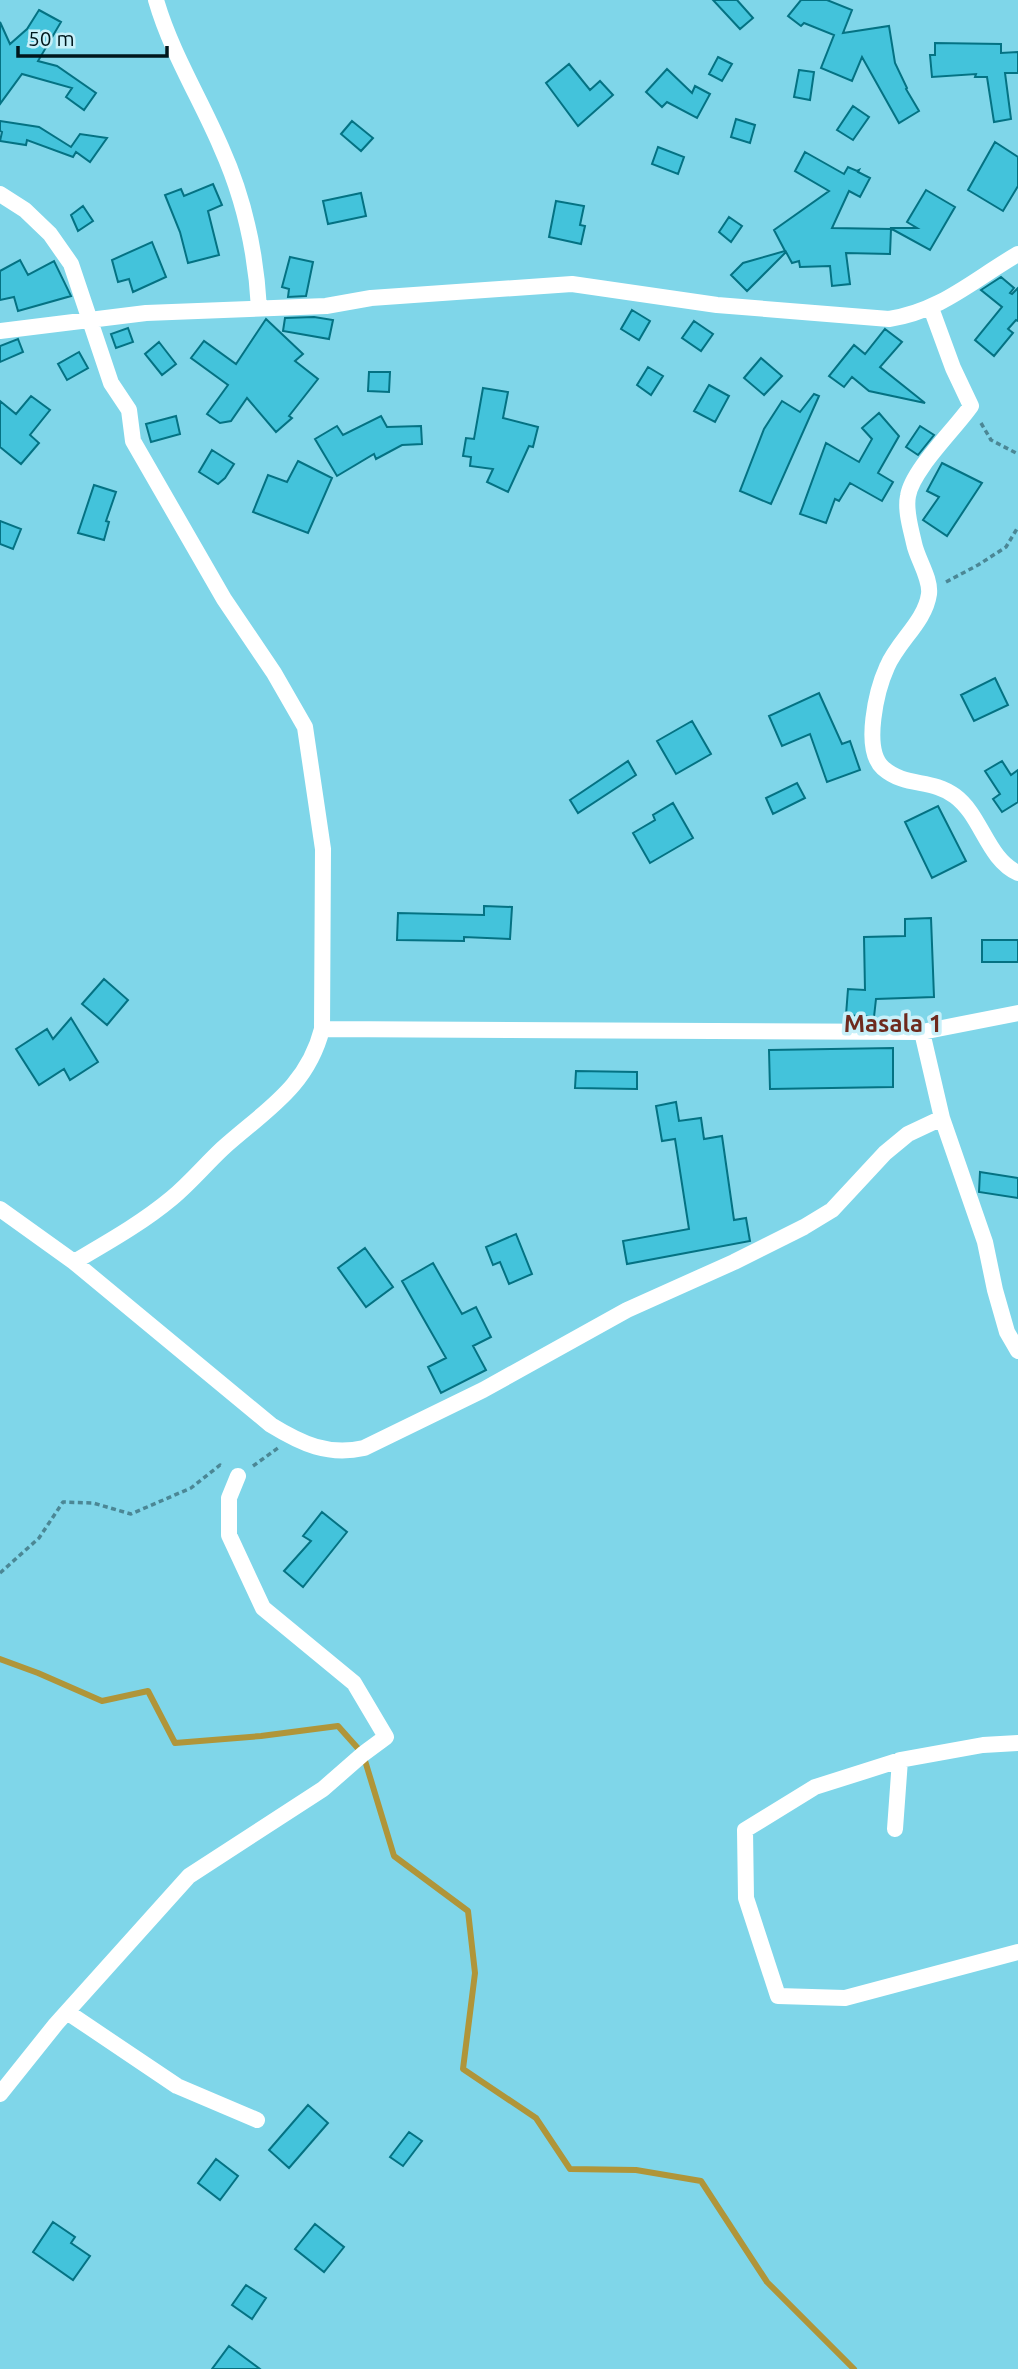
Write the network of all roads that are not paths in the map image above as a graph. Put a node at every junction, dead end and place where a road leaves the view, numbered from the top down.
1 (156, 0) edge
2 (0, 194) edge
3 (1018, 254) edge
4 (931, 307) junction
5 (259, 308) junction
6 (91, 320) junction
7 (0, 331) edge
8 (1018, 873) edge
9 (1018, 1013) edge
10 (321, 1029) junction
11 (922, 1032) junction
12 (942, 1118) junction
13 (0, 1209) edge
14 (74, 1262) junction
15 (1018, 1351) edge
16 (239, 1476) road end
17 (1018, 1743) edge
18 (900, 1760) junction
19 (895, 1829) dead end
20 (1018, 1952) edge
21 (67, 2012) junction
22 (0, 2094) edge
23 (257, 2120) dead end

1 - 5 street
2 - 6 street
3 - 4 street
4 - 5 street
4 - 8 street
5 - 6 street
6 - 7 street
6 - 10 street
9 - 11 street
10 - 11 street
10 - 14 street
11 - 12 street
12 - 14 street
12 - 15 street
13 - 14 street
16 - 21 street
17 - 18 street
18 - 19 street
18 - 20 street
21 - 22 street
21 - 23 street

